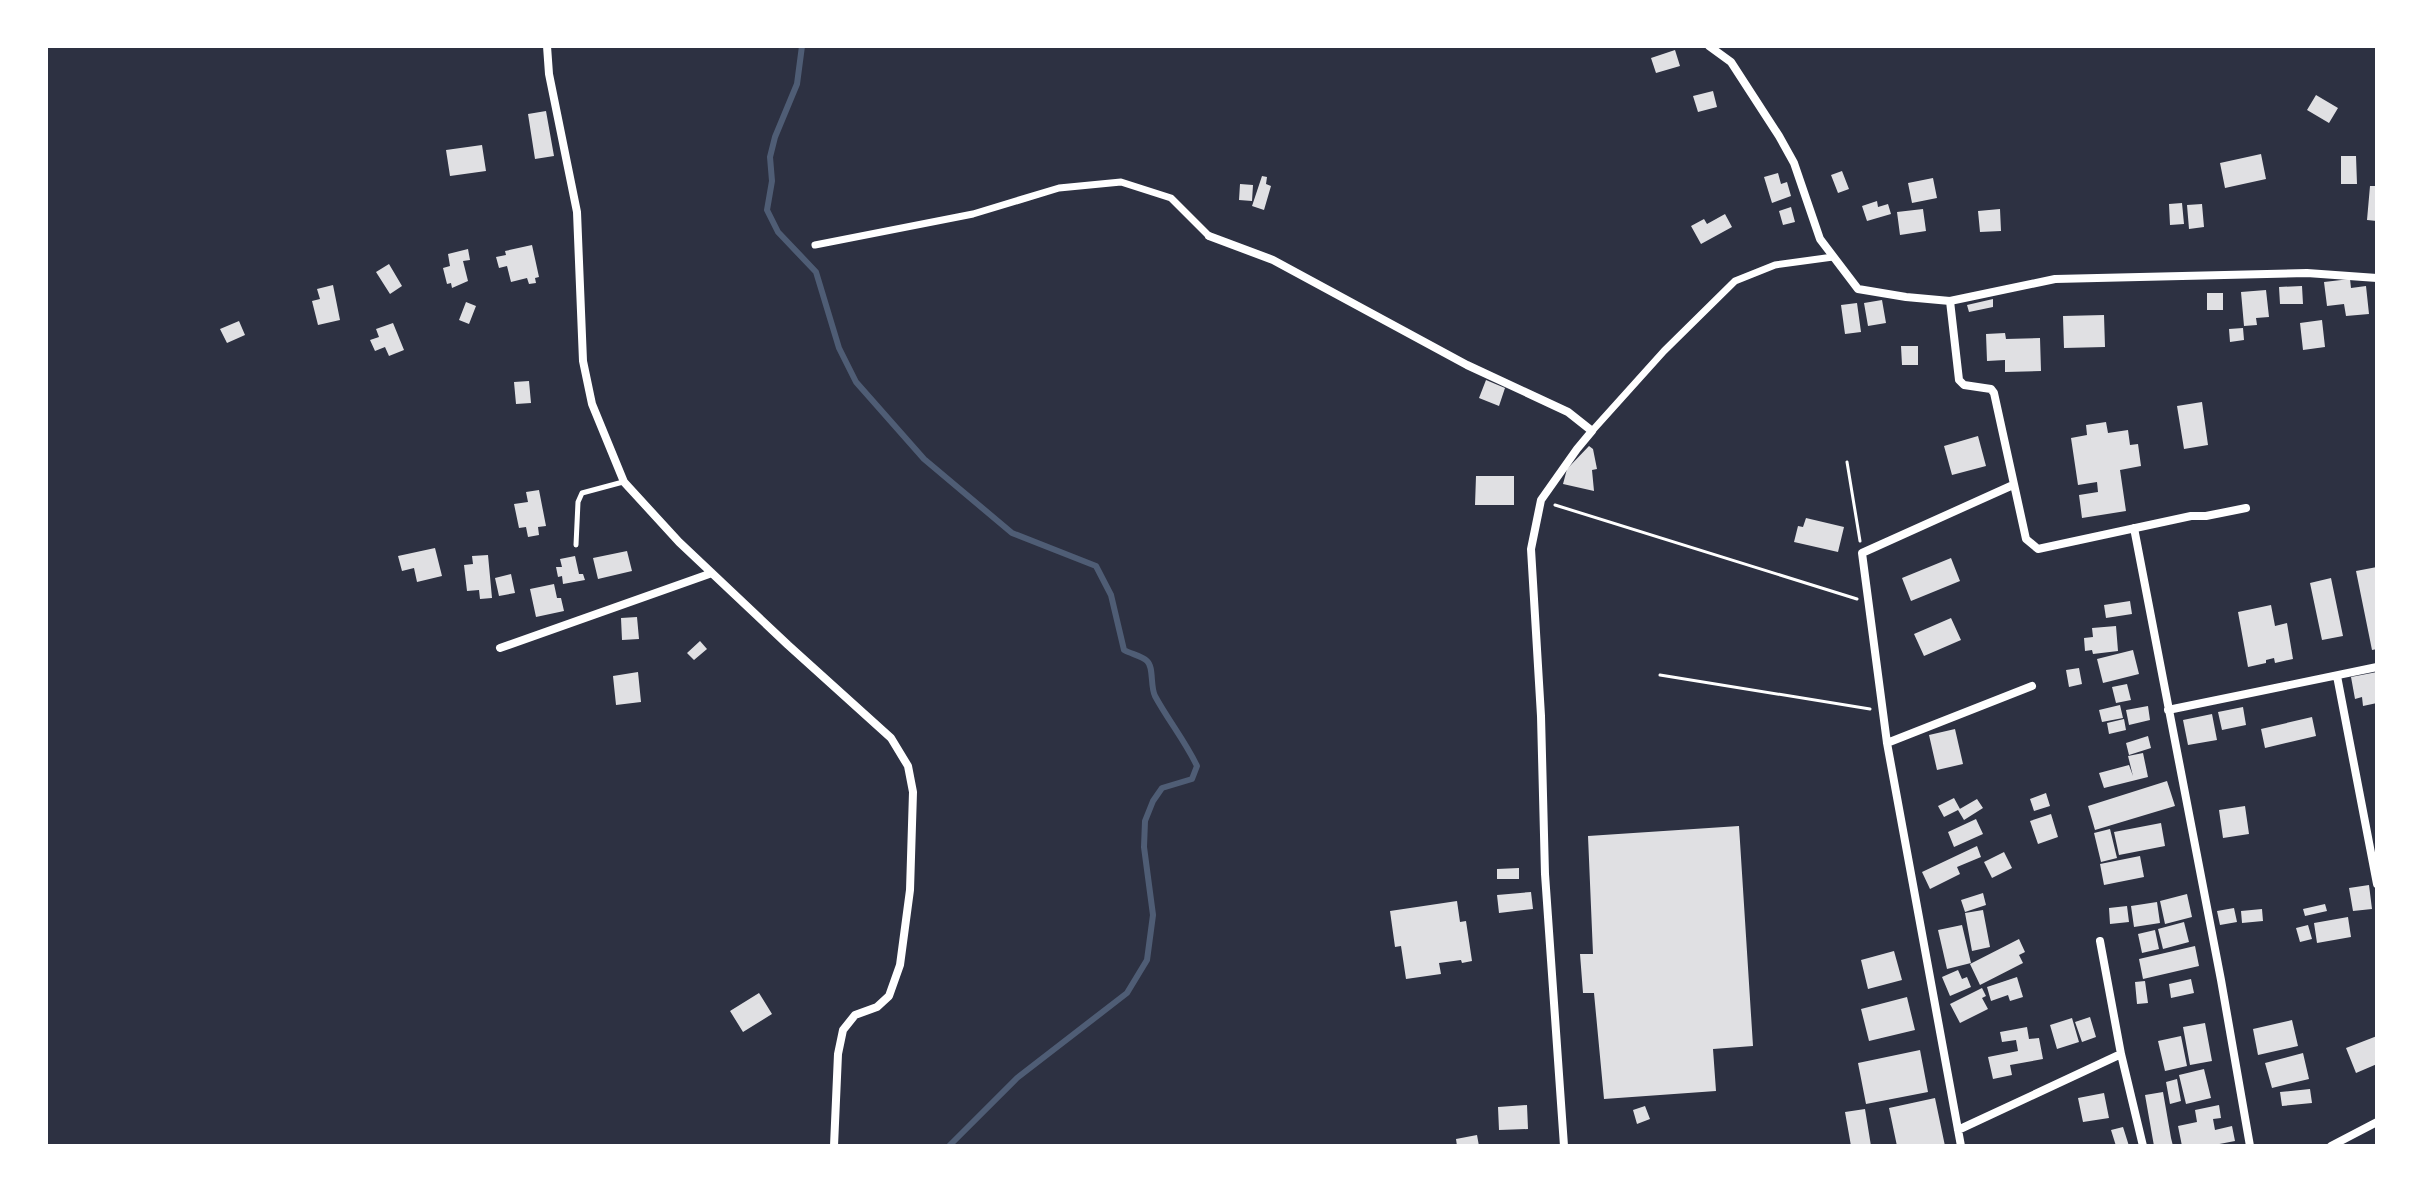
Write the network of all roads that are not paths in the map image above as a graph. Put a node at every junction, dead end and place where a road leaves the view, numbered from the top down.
1 (547, 46) edge
2 (1709, 46) edge
3 (1209, 236) joint
4 (815, 245) dead end
5 (1833, 257) junction
6 (2377, 278) edge
7 (1950, 301) junction
8 (1592, 431) junction
9 (624, 482) junction
10 (2013, 485) junction
11 (2246, 508) dead end
12 (2134, 528) junction
13 (576, 545) dead end
14 (712, 573) junction
15 (500, 648) dead end
16 (2377, 667) edge
17 (2337, 676) junction
18 (2032, 686) dead end
19 (2168, 710) junction
20 (1887, 743) junction
21 (2377, 884) edge
22 (2100, 941) dead end
23 (2121, 1054) junction
24 (2377, 1122) edge
25 (1958, 1130) junction
26 (834, 1146) edge
27 (1564, 1146) edge
28 (1961, 1146) edge
29 (2143, 1146) edge
30 (2250, 1146) edge
31 (2331, 1146) edge

1 - 9 street
2 - 5 street
3 - 4 street
3 - 8 street
5 - 7 street
5 - 8 street
6 - 7 street
7 - 10 street
8 - 27 street
9 - 13 lane
9 - 14 street
10 - 12 street
10 - 20 street
11 - 12 street
12 - 19 street
14 - 15 street
14 - 26 street
16 - 17 street
17 - 19 street
17 - 21 street
18 - 20 street
19 - 30 street
20 - 25 street
22 - 23 street
23 - 25 street
23 - 29 street
24 - 31 street
25 - 28 street

